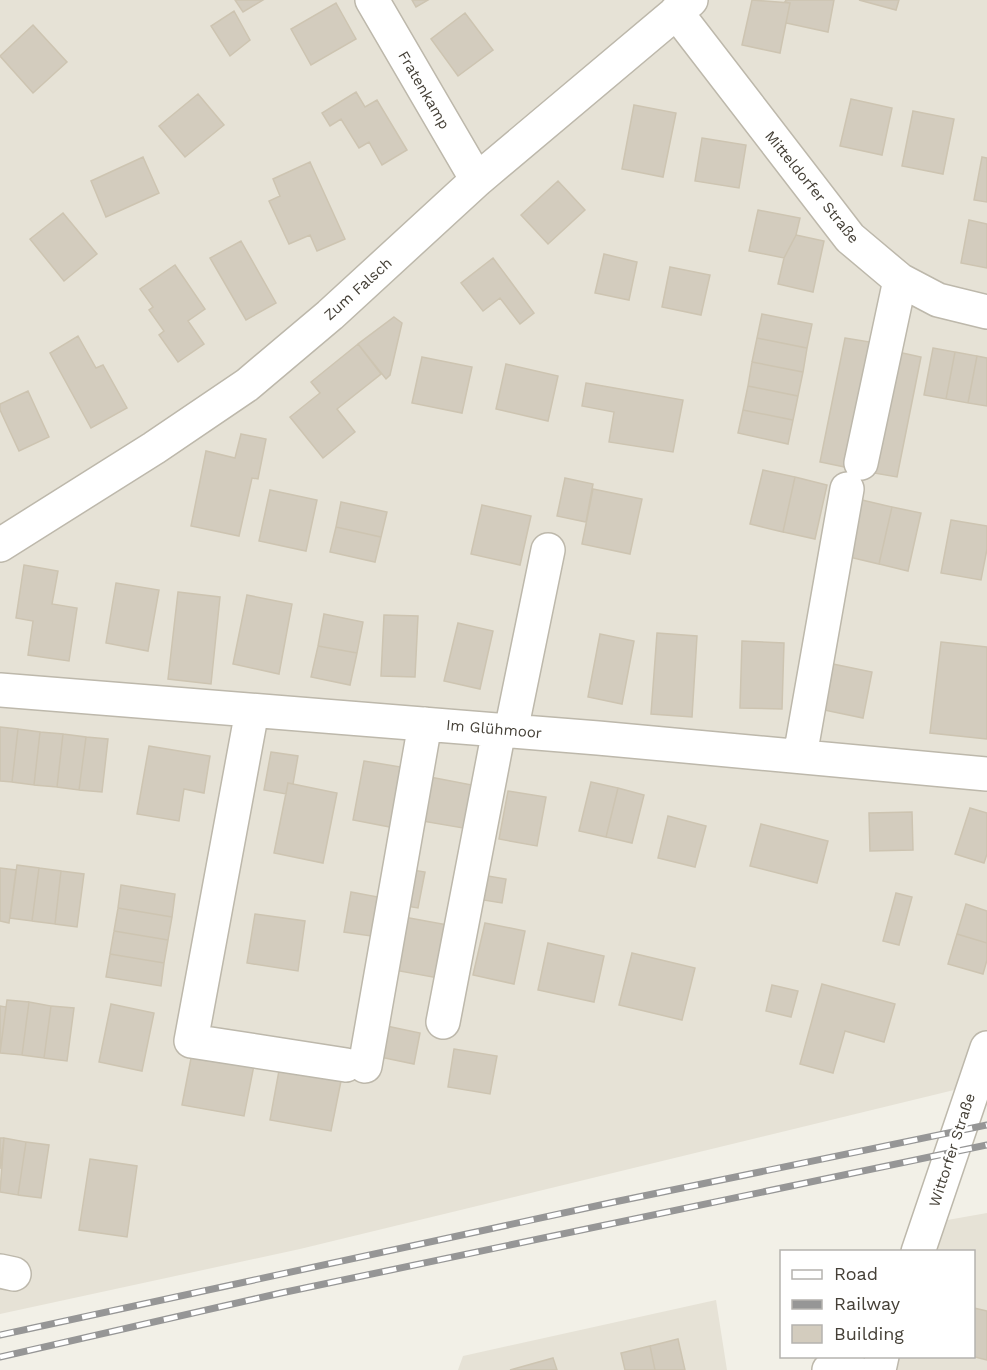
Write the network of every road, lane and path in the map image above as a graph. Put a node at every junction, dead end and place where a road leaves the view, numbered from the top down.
1 (372, 0) edge
2 (683, 6) edge
3 (477, 180) junction
4 (900, 280) junction
5 (987, 312) edge
6 (0, 545) edge
7 (548, 550) dead end
8 (0, 690) edge
9 (252, 711) junction
10 (424, 724) junction
11 (505, 730) junction
12 (800, 756) junction
13 (987, 774) edge
14 (443, 1022) dead end
15 (987, 1048) edge
16 (918, 1250) edge
17 (829, 1370) edge
18 (852, 1370) edge

1 - 3 street, Fratenkamp
2 - 3 street, Zum Falsch
2 - 4 street, Mitteldorfer Straße
3 - 6 street, Zum Falsch
4 - 5 street, Mitteldorfer Straße
4 - 12 street
7 - 11 street
8 - 9 street, Im Glühmoor
9 - 10 street, Im Glühmoor
9 - 10 street
10 - 11 street, Im Glühmoor
11 - 12 street, Im Glühmoor
11 - 14 street
12 - 13 street, Im Glühmoor
15 - 16 street, Wittorfer Straße
17 - 18 street

